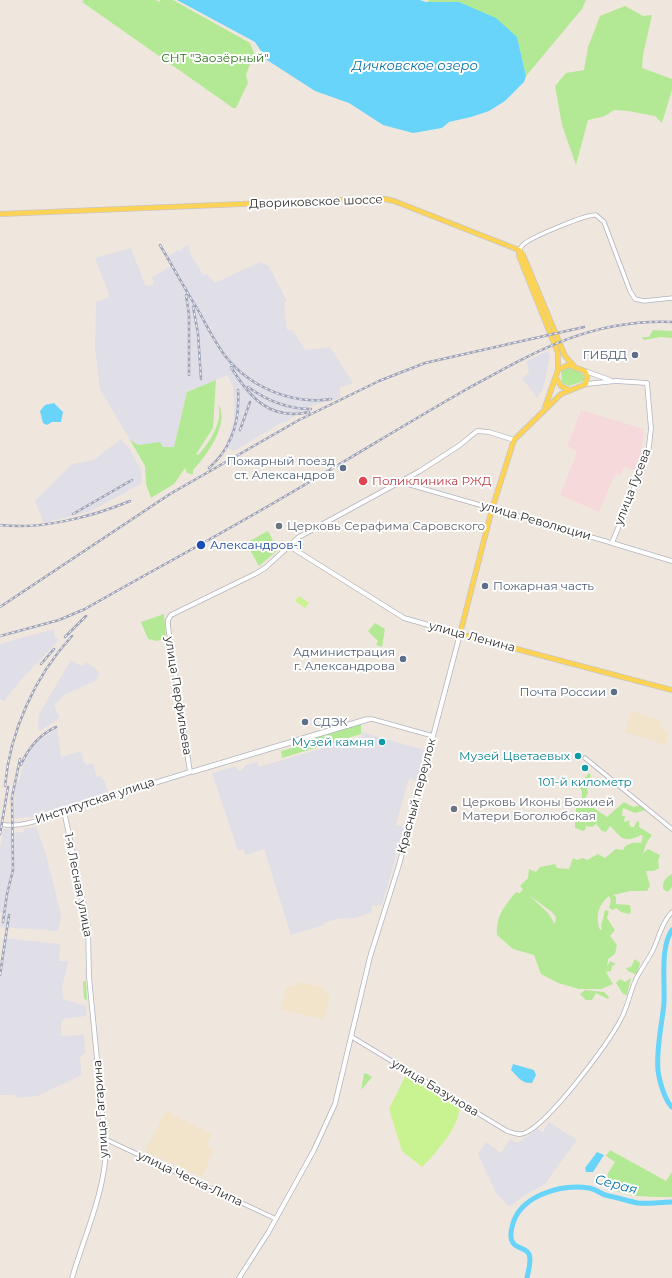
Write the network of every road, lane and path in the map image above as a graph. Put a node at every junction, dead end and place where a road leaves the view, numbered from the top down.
1 (0, 214) edge
2 (519, 250) junction
3 (672, 298) edge
4 (574, 366) junction
5 (558, 370) junction
6 (585, 371) junction
7 (556, 378) junction
8 (616, 381) junction
9 (586, 384) junction
10 (569, 390) junction
11 (544, 410) junction
12 (514, 440) junction
13 (400, 482) junction
14 (492, 509) junction
15 (612, 543) junction
16 (289, 546) junction
17 (672, 561) edge
18 (460, 634) junction
19 (672, 690) edge
20 (433, 736) junction
21 (585, 758) dead end
22 (190, 772) junction
23 (64, 811) junction
24 (0, 824) edge
25 (672, 829) edge
26 (672, 912) edge
27 (94, 1030) joint
28 (352, 1037) junction
29 (105, 1139) junction
30 (276, 1219) junction
31 (72, 1278) edge
32 (239, 1278) edge

1 - 2 main road, Двориковское шоссе
2 - 3 street
2 - 4 main road
2 - 5 main road
4 - 5 main road
4 - 6 main road
5 - 7 main road
6 - 8 main road
6 - 9 main road
7 - 10 main road
7 - 11 main road
8 - 9 main road
8 - 15 main road, улица Гусева
9 - 10 main road
10 - 11 main road
11 - 12 main road
12 - 13 main road
12 - 14 main road, Красный переулок
13 - 14 street, улица Революции
13 - 16 main road
14 - 15 street, улица Революции
14 - 18 main road, Красный переулок
15 - 17 main road, улица Революции
16 - 18 main road, улица Ленина
16 - 22 main road, улица Перфильева
18 - 19 main road, улица Ленина
18 - 20 main road, Красный переулок
20 - 22 street, Институтская улица
20 - 28 main road, Красный переулок
21 - 25 street
22 - 23 main road, Институтская улица
23 - 24 street, Институтская улица
23 - 27 main road, 1-я Лесная улица
26 - 28 street, улица Базунова
27 - 29 main road, улица Гагарина
28 - 30 main road, Красный переулок
29 - 30 street, улица Ческа-Липа
29 - 31 main road, улица Гагарина
30 - 32 main road, Красный переулок

